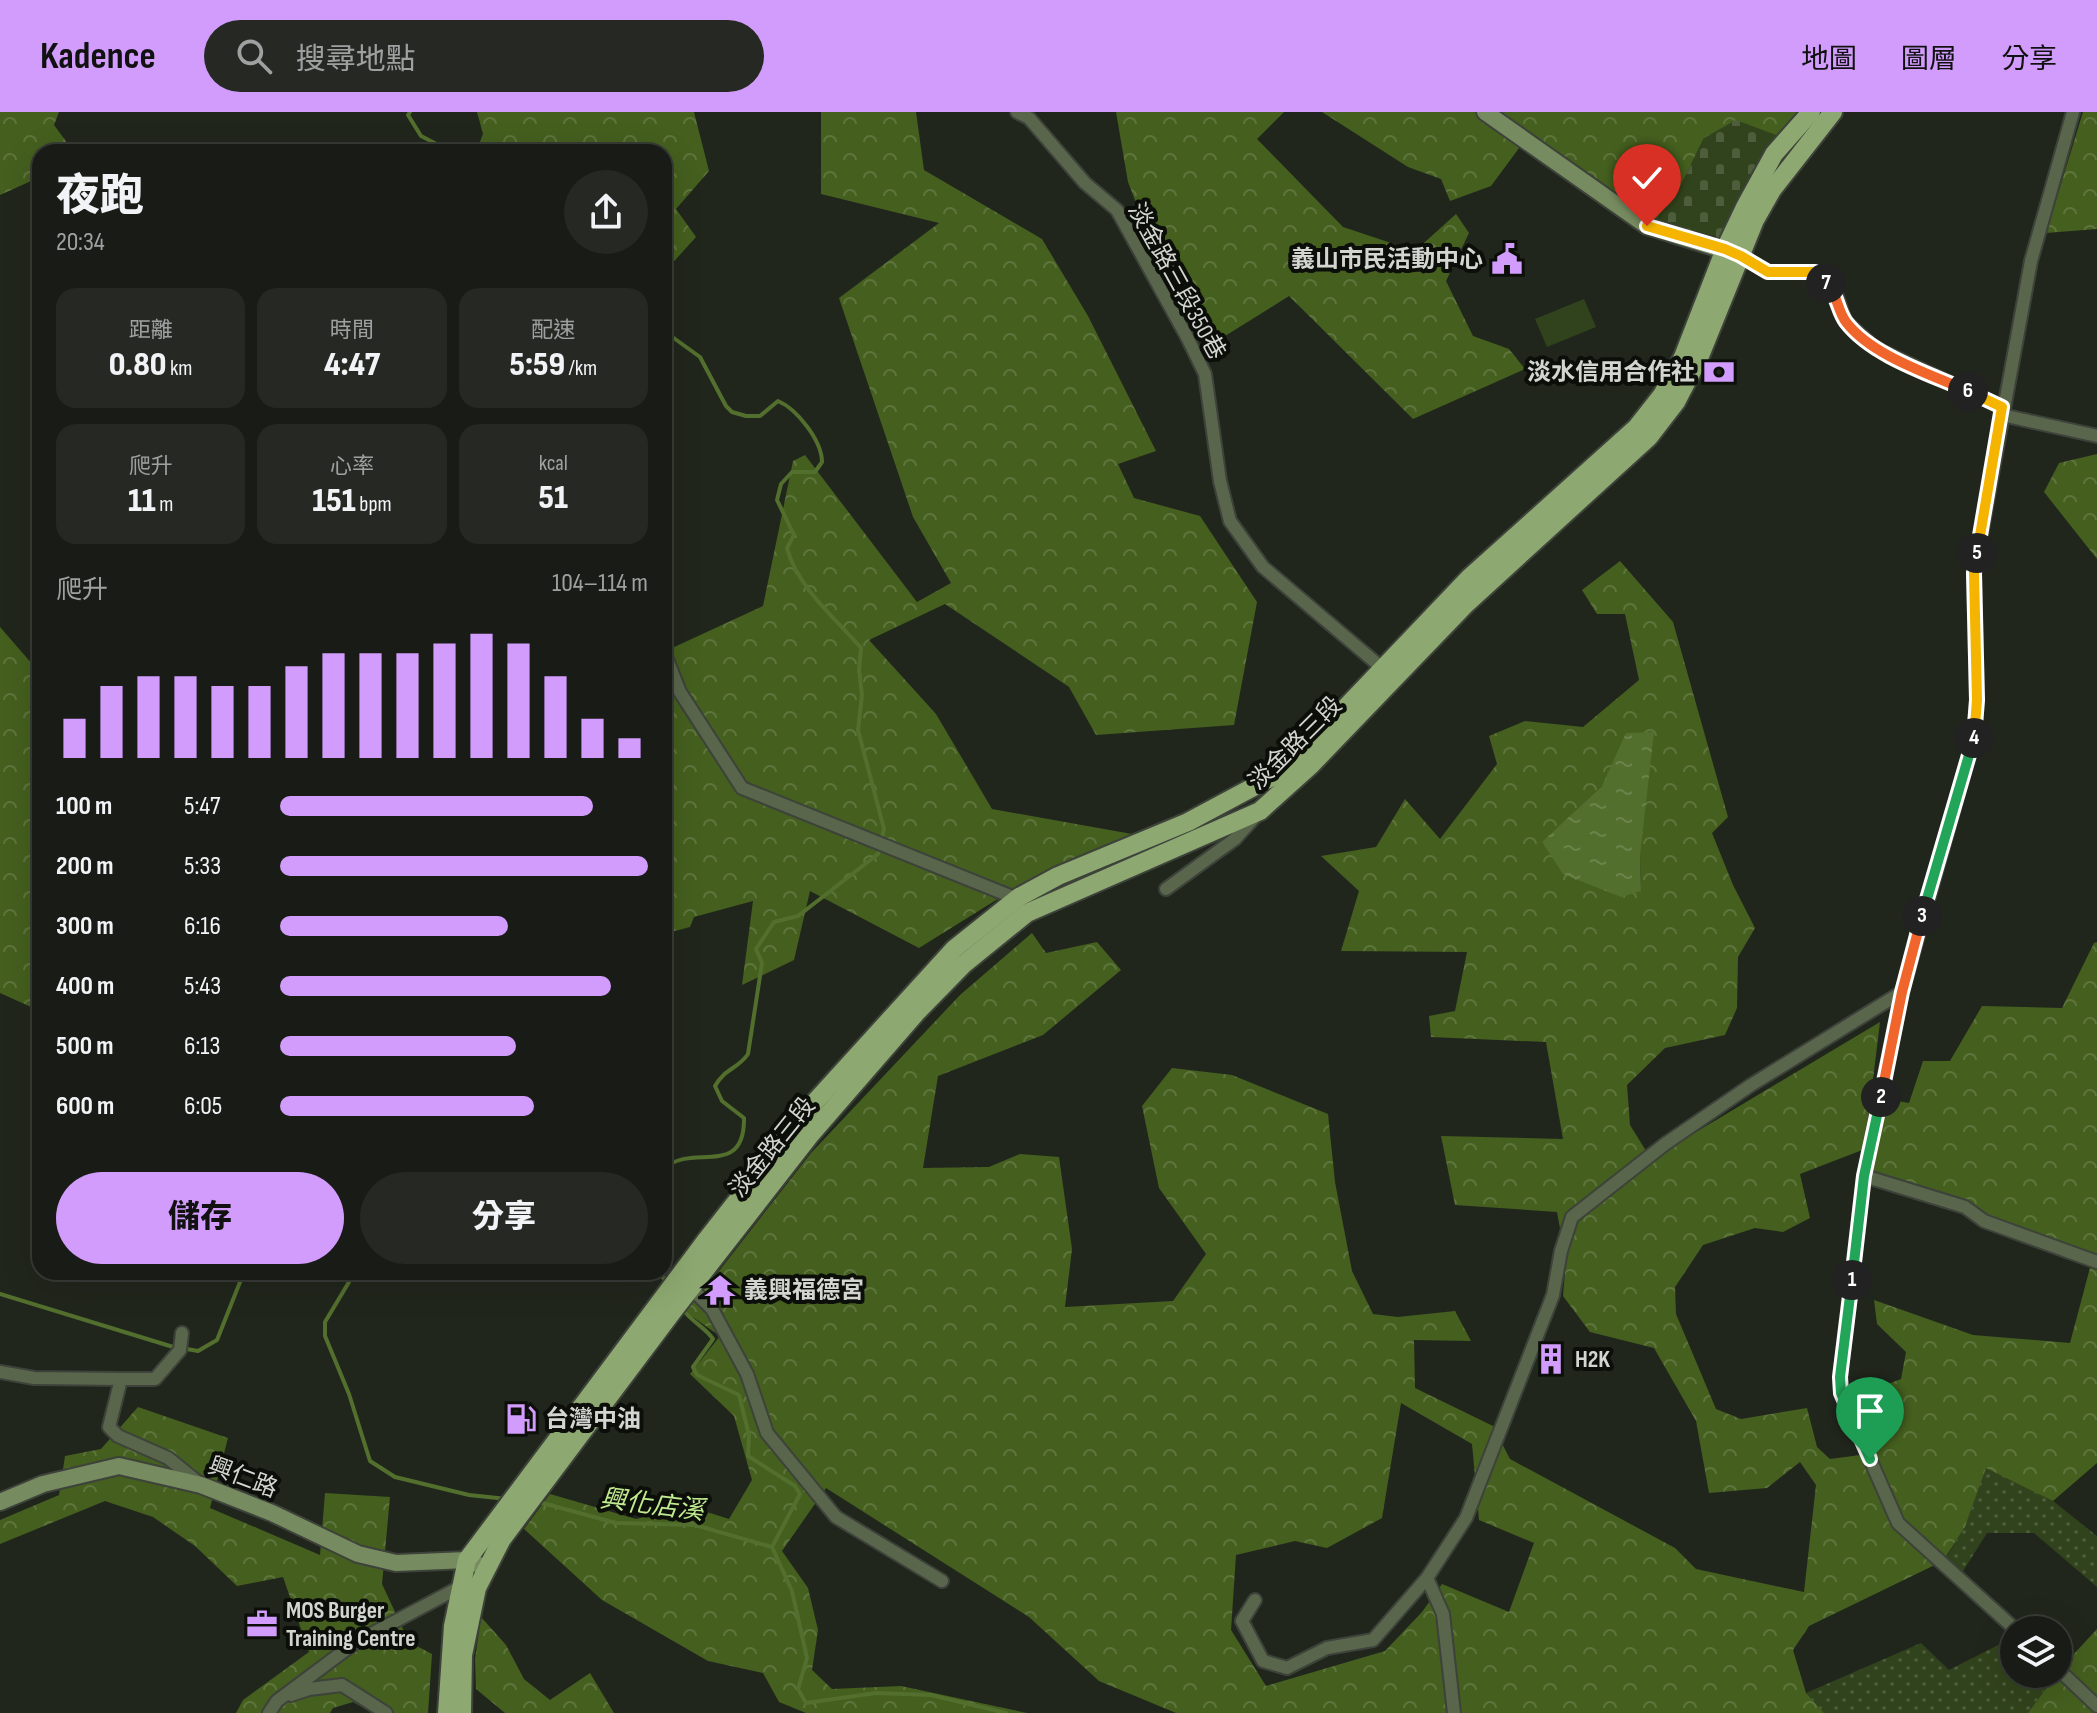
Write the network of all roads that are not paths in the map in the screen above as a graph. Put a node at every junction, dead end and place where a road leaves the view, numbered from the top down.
1 (1017, 112) edge
2 (1485, 112) edge
3 (1811, 112) edge
4 (1833, 112) edge
5 (2073, 112) edge
6 (1733, 253) junction
7 (2002, 411) junction
8 (2097, 436) edge
9 (672, 672) edge
10 (1388, 673) junction
11 (1287, 769) junction
12 (1260, 811) junction
13 (1166, 889) dead end
14 (1023, 905) junction
15 (1902, 992) junction
16 (1864, 1176) junction
17 (2097, 1262) edge
18 (677, 1292) junction
19 (182, 1333) dead end
20 (0, 1372) edge
21 (121, 1379) junction
22 (201, 1485) junction
23 (0, 1502) edge
24 (512, 1511) junction
25 (467, 1560) junction
26 (486, 1568) junction
27 (1427, 1578) junction
28 (942, 1581) dead end
29 (468, 1588) junction
30 (1255, 1600) dead end
31 (2001, 1616) edge
32 (2072, 1682) edge
33 (277, 1701) junction
34 (2097, 1706) edge
35 (269, 1713) edge
36 (386, 1713) edge
37 (447, 1713) edge
38 (462, 1713) edge
39 (1454, 1713) edge

1 - 10 street, 淡金路三段350巷
2 - 6 street
3 - 6 main road, 淡金路三段
4 - 6 main road, 淡金路三段
5 - 7 street
6 - 7 street
6 - 10 main road, 淡金路三段
7 - 8 street
7 - 15 street
9 - 14 street
10 - 11 main road, 淡金路三段
10 - 12 main road, 淡金路三段
11 - 12 street
11 - 14 main road, 淡金路三段
12 - 13 street
12 - 14 main road, 淡金路三段
14 - 18 main road, 淡金路三段
15 - 16 street
15 - 27 street
16 - 17 street
16 - 31 street
18 - 24 main road, 淡金路三段
18 - 28 street
19 - 21 street
20 - 21 street
21 - 22 street
22 - 23 street, 興仁路
22 - 25 street, 興仁路
24 - 25 main road
24 - 26 main road
25 - 26 street
25 - 29 main road
26 - 29 main road
27 - 30 street
27 - 39 street
29 - 33 street
29 - 37 main road
29 - 38 main road
32 - 34 street
33 - 35 street
33 - 36 street

